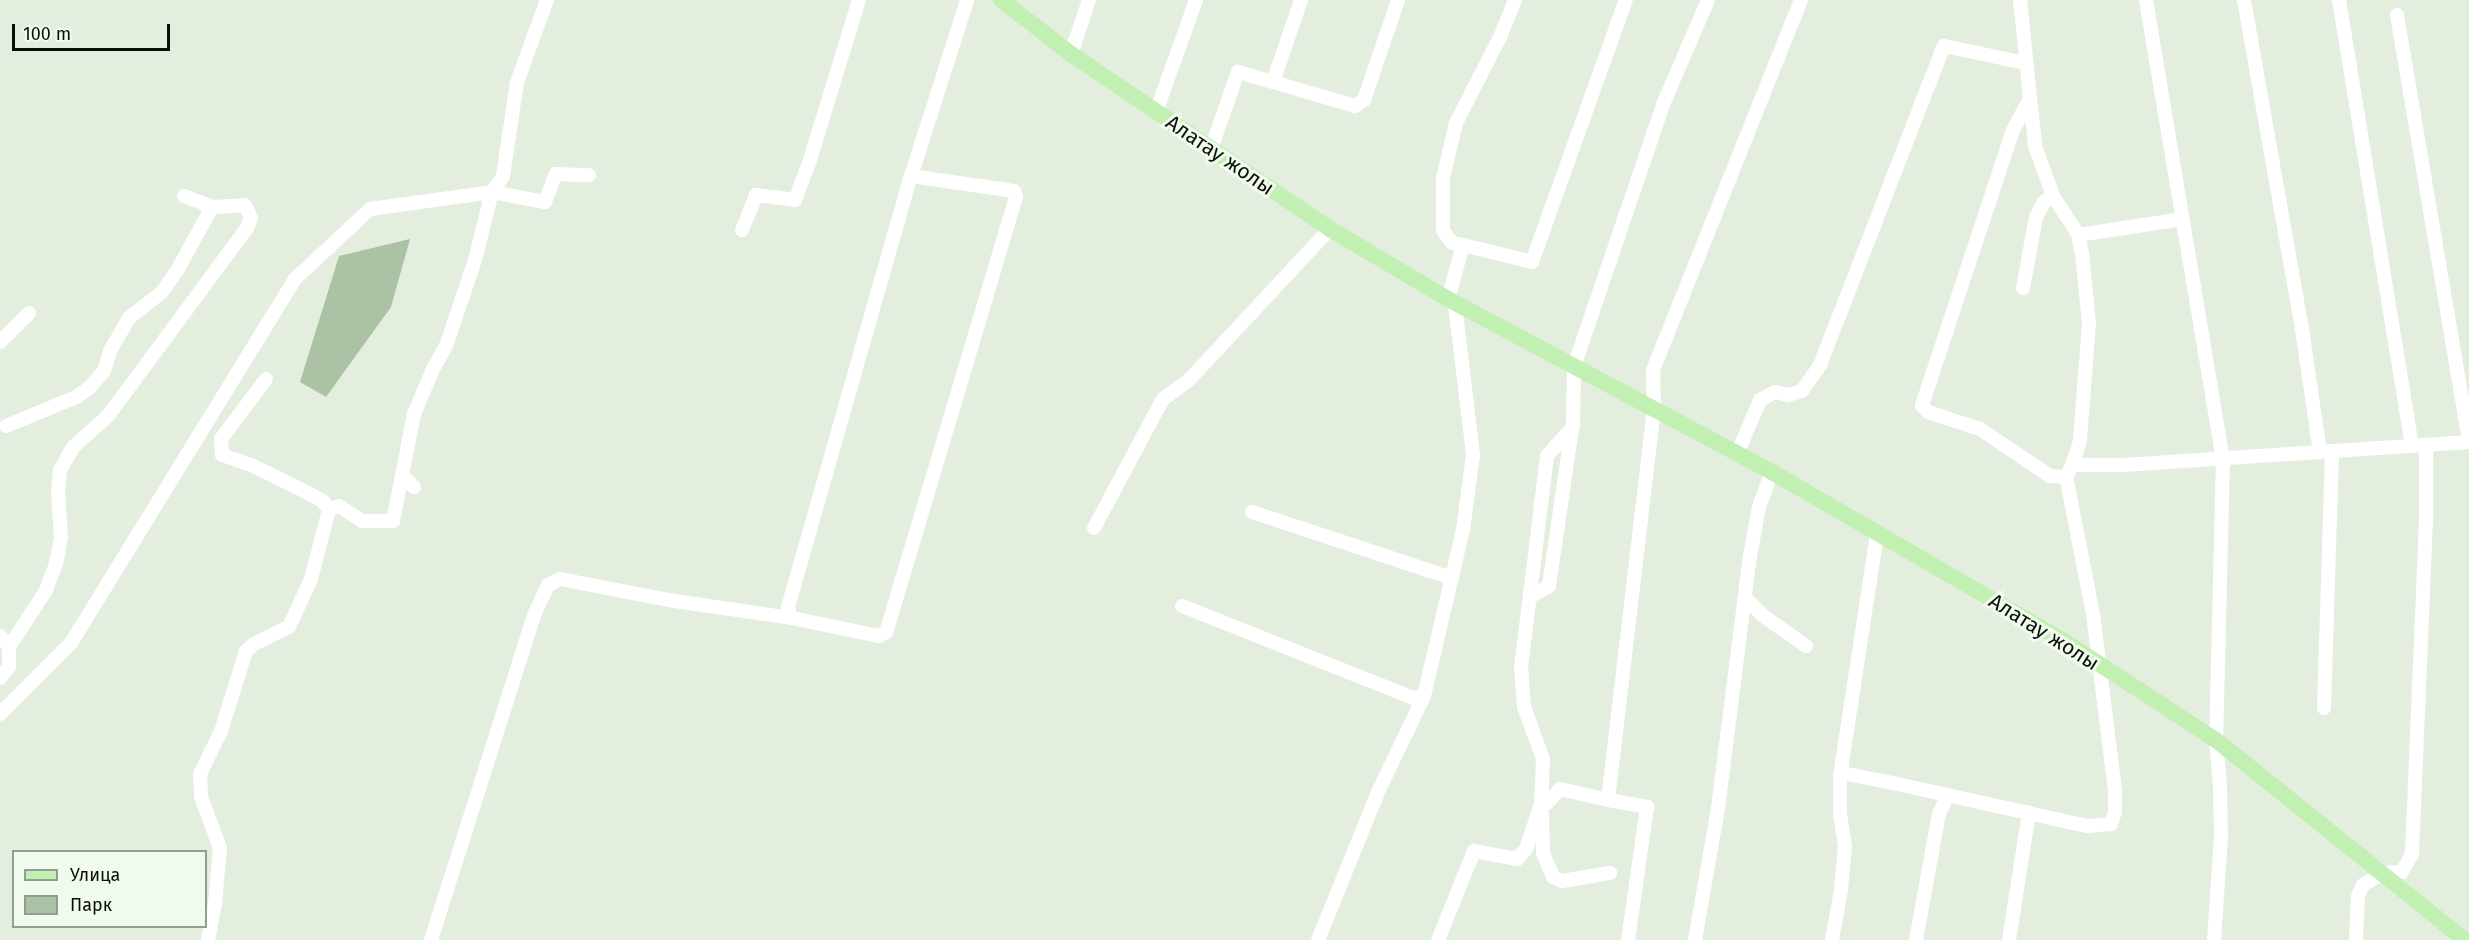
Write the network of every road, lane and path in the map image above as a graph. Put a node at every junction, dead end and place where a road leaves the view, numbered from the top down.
1 (547, 0) edge
2 (858, 0) edge
3 (967, 0) edge
4 (1001, 0) edge
5 (1089, 0) edge
6 (1196, 0) edge
7 (1300, 0) edge
8 (1398, 0) edge
9 (1515, 0) edge
10 (1626, 0) edge
11 (1708, 0) edge
12 (1801, 0) edge
13 (2020, 0) edge
14 (2146, 0) edge
15 (2244, 0) edge
16 (2339, 0) edge
17 (2397, 15) dead end
18 (1071, 54) junction
19 (2026, 63) junction
20 (1273, 82) junction
21 (2029, 100) junction
22 (1156, 112) junction
23 (1211, 149) junction
24 (589, 175) dead end
25 (911, 176) junction
26 (492, 192) junction
27 (184, 196) dead end
28 (2053, 196) junction
29 (212, 207) junction
30 (2183, 219) junction
31 (1330, 229) junction
32 (742, 230) dead end
33 (2078, 235) junction
34 (1463, 245) junction
35 (2022, 288) dead end
36 (1456, 303) junction
37 (29, 313) dead end
38 (0, 342) edge
39 (1581, 371) junction
40 (266, 380) dead end
41 (1654, 411) junction
42 (6, 426) dead end
43 (1573, 427) junction
44 (2469, 442) edge
45 (2419, 446) junction
46 (2326, 453) junction
47 (1737, 454) junction
48 (2223, 458) junction
49 (2069, 471) junction
50 (1772, 472) junction
51 (402, 475) junction
52 (414, 487) dead end
53 (329, 510) junction
54 (1252, 512) dead end
55 (1094, 528) dead end
56 (1877, 534) junction
57 (1452, 578) junction
58 (1530, 597) junction
59 (1745, 597) junction
60 (1182, 606) dead end
61 (791, 618) junction
62 (4, 642) edge
63 (1806, 646) dead end
64 (2100, 667) junction
65 (0, 678) edge
66 (1424, 696) junction
67 (2324, 708) dead end
68 (0, 714) edge
69 (2216, 740) junction
70 (1840, 777) junction
71 (1948, 795) junction
72 (1608, 800) junction
73 (1541, 804) junction
74 (2029, 813) junction
75 (1610, 873) dead end
76 (2383, 873) junction
77 (208, 940) edge
78 (431, 940) edge
79 (1318, 940) edge
80 (1438, 940) edge
81 (1628, 940) edge
82 (1695, 940) edge
83 (1832, 940) edge
84 (1916, 940) edge
85 (2009, 940) edge
86 (2214, 940) edge
87 (2356, 940) edge
88 (2465, 940) edge

1 - 26 street
2 - 32 street
3 - 25 street
4 - 18 main road, Алатау жолы
5 - 18 street
6 - 22 street
7 - 20 street
8 - 20 street
9 - 34 street
10 - 34 street
11 - 39 street
12 - 41 street
13 - 19 street
14 - 30 street
15 - 46 street
16 - 45 street
17 - 44 street
18 - 22 main road, Алатау жолы
19 - 21 street
19 - 47 street
20 - 23 street
21 - 28 street
21 - 49 street
22 - 23 main road, Алатау жолы
23 - 31 main road, Алатау жолы
24 - 26 street
25 - 61 street
25 - 61 street
26 - 51 street
26 - 68 street
27 - 29 street
28 - 33 street
28 - 35 street
29 - 42 street
29 - 62 street
30 - 33 street
30 - 48 street
31 - 36 main road, Алатау жолы
31 - 55 street
33 - 49 street
34 - 36 street
36 - 39 main road, Алатау жолы
36 - 57 street
37 - 38 street
39 - 41 main road, Алатау жолы
39 - 43 street
40 - 53 street
41 - 47 main road, Алатау жолы
41 - 72 street
43 - 58 street
43 - 58 street
44 - 45 street
45 - 46 street
45 - 76 street
46 - 48 street
46 - 67 street
47 - 50 main road, Алатау жолы
48 - 49 street
48 - 69 street
49 - 64 street
50 - 56 main road, Алатау жолы
50 - 59 street
51 - 52 street
51 - 53 street
53 - 77 street
54 - 57 street
56 - 64 main road, Алатау жолы
56 - 70 street
57 - 66 street
58 - 73 street
59 - 63 street
59 - 82 street
60 - 66 street
61 - 78 street
62 - 65 street
64 - 69 main road, Алатау жолы
64 - 74 street
66 - 79 street
69 - 76 main road, Алатау жолы
69 - 86 street
70 - 71 street
70 - 83 street
71 - 74 street
71 - 84 street
72 - 73 street
72 - 81 street
73 - 75 street
73 - 80 street
74 - 85 street
76 - 87 street
76 - 88 main road, Алатау жолы

